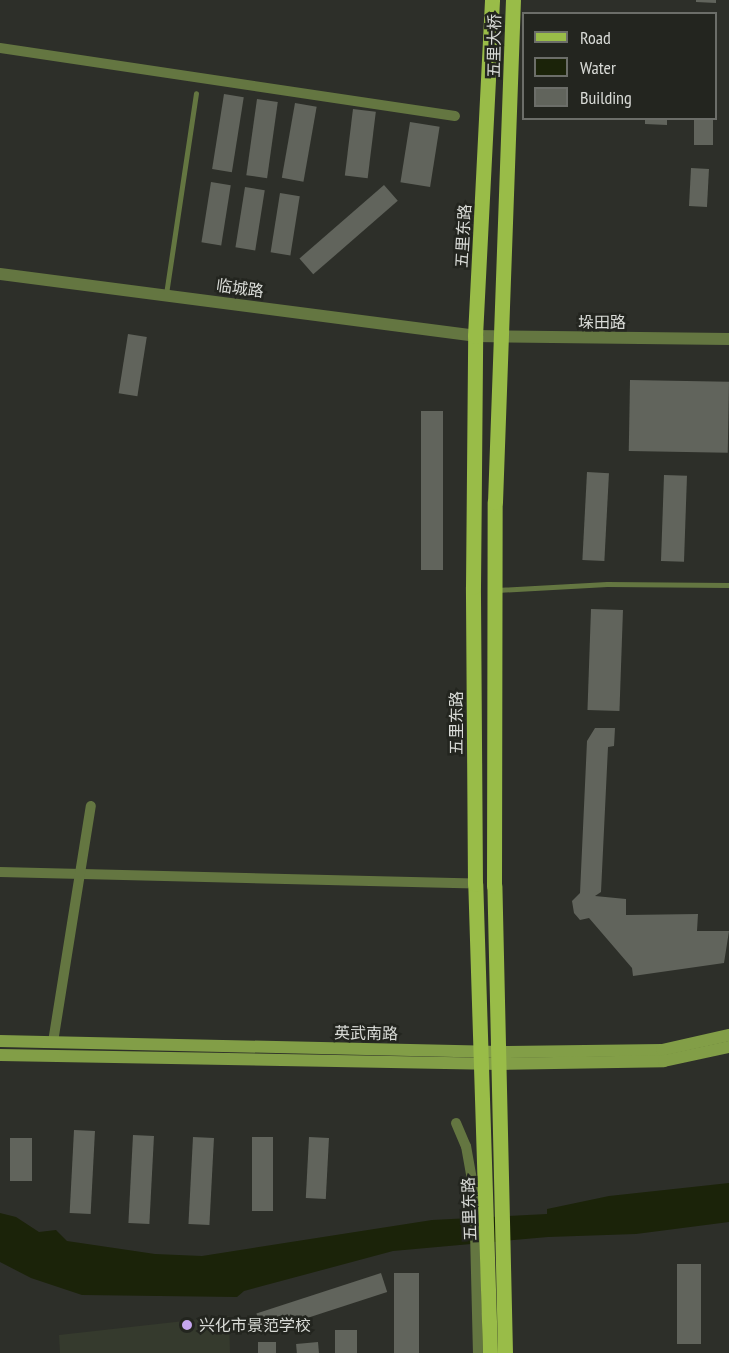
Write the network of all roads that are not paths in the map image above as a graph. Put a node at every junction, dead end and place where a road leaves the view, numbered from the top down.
1 (492, 0) edge
2 (513, 0) edge
3 (0, 48) edge
4 (490, 92) joint
5 (196, 93) dead end
6 (511, 94) joint
7 (455, 116) dead end
8 (0, 274) edge
9 (166, 294) junction
10 (475, 336) junction
11 (498, 338) junction
12 (729, 339) edge
13 (729, 585) edge
14 (495, 590) junction
15 (91, 806) dead end
16 (78, 871) junction
17 (0, 872) edge
18 (475, 884) junction
19 (729, 1035) edge
20 (0, 1041) edge
21 (53, 1042) junction
22 (729, 1047) edge
23 (0, 1055) edge
24 (481, 1058) junction
25 (500, 1058) junction
26 (456, 1123) dead end
27 (493, 1179) junction
28 (489, 1256) junction
29 (478, 1353) edge
30 (490, 1353) edge
31 (505, 1353) edge

1 - 4 main road, 五里大桥
2 - 6 main road, 五里大桥
3 - 7 street
4 - 10 main road, 五里东路
5 - 9 lane
6 - 11 main road, 五里东路
8 - 9 street, 临城路
9 - 10 street, 临城路
10 - 11 street, 垛田路
10 - 18 main road, 五里东路
11 - 12 street, 垛田路
11 - 14 main road, 五里东路
13 - 14 lane
14 - 25 main road, 五里东路
15 - 16 street
16 - 17 street
16 - 18 street
16 - 21 street
18 - 24 main road, 五里东路
19 - 25 main road, 英武南路
20 - 21 main road, 英武南路
21 - 24 main road, 英武南路
22 - 25 main road, 英武南路
23 - 24 main road, 英武南路
24 - 25 main road, 英武南路
24 - 27 main road, 五里东路
25 - 27 main road, 五里东路
26 - 28 street
27 - 28 main road, 五里东路
28 - 29 street
28 - 30 main road, 五里东路
28 - 31 main road, 五里东路

